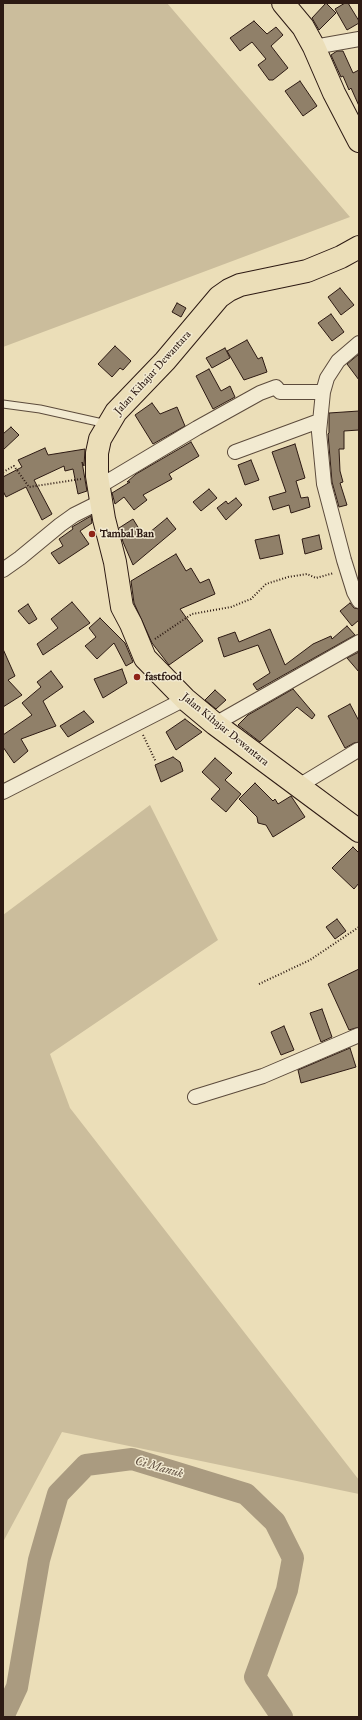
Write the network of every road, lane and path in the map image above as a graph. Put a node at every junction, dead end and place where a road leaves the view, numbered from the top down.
1 (283, 3) edge
2 (359, 39) edge
3 (314, 47) junction
4 (359, 141) edge
5 (359, 247) edge
6 (359, 343) edge
7 (323, 392) junction
8 (3, 404) edge
9 (319, 421) junction
10 (108, 424) junction
11 (235, 452) dead end
12 (3, 472) edge
13 (99, 488) junction
14 (3, 570) edge
15 (350, 577) junction
16 (357, 596) edge
17 (359, 642) edge
18 (141, 649) junction
19 (185, 699) junction
20 (138, 723) junction
21 (215, 724) junction
22 (358, 750) edge
23 (156, 762) dead end
24 (297, 787) junction
25 (3, 792) edge
26 (359, 831) edge
27 (359, 927) edge
28 (258, 984) dead end
29 (359, 1035) edge
30 (195, 1097) dead end

1 - 3 main road
2 - 3 street
3 - 4 main road
5 - 10 main road, Jalan Kihajar Dewantara
6 - 7 street
7 - 9 street
7 - 13 street
8 - 10 lane
9 - 11 street
9 - 15 street
10 - 13 main road, Jalan Kihajar Dewantara
12 - 13 path
13 - 14 street
13 - 18 main road, Jalan Kihajar Dewantara
15 - 16 street
15 - 18 path
17 - 21 street
18 - 19 main road, Jalan Kihajar Dewantara
19 - 20 street
19 - 21 main road, Jalan Kihajar Dewantara
20 - 23 path
20 - 25 street
21 - 24 main road, Jalan Kihajar Dewantara
22 - 24 street
24 - 26 main road, Jalan Kihajar Dewantara
27 - 28 path
29 - 30 street

